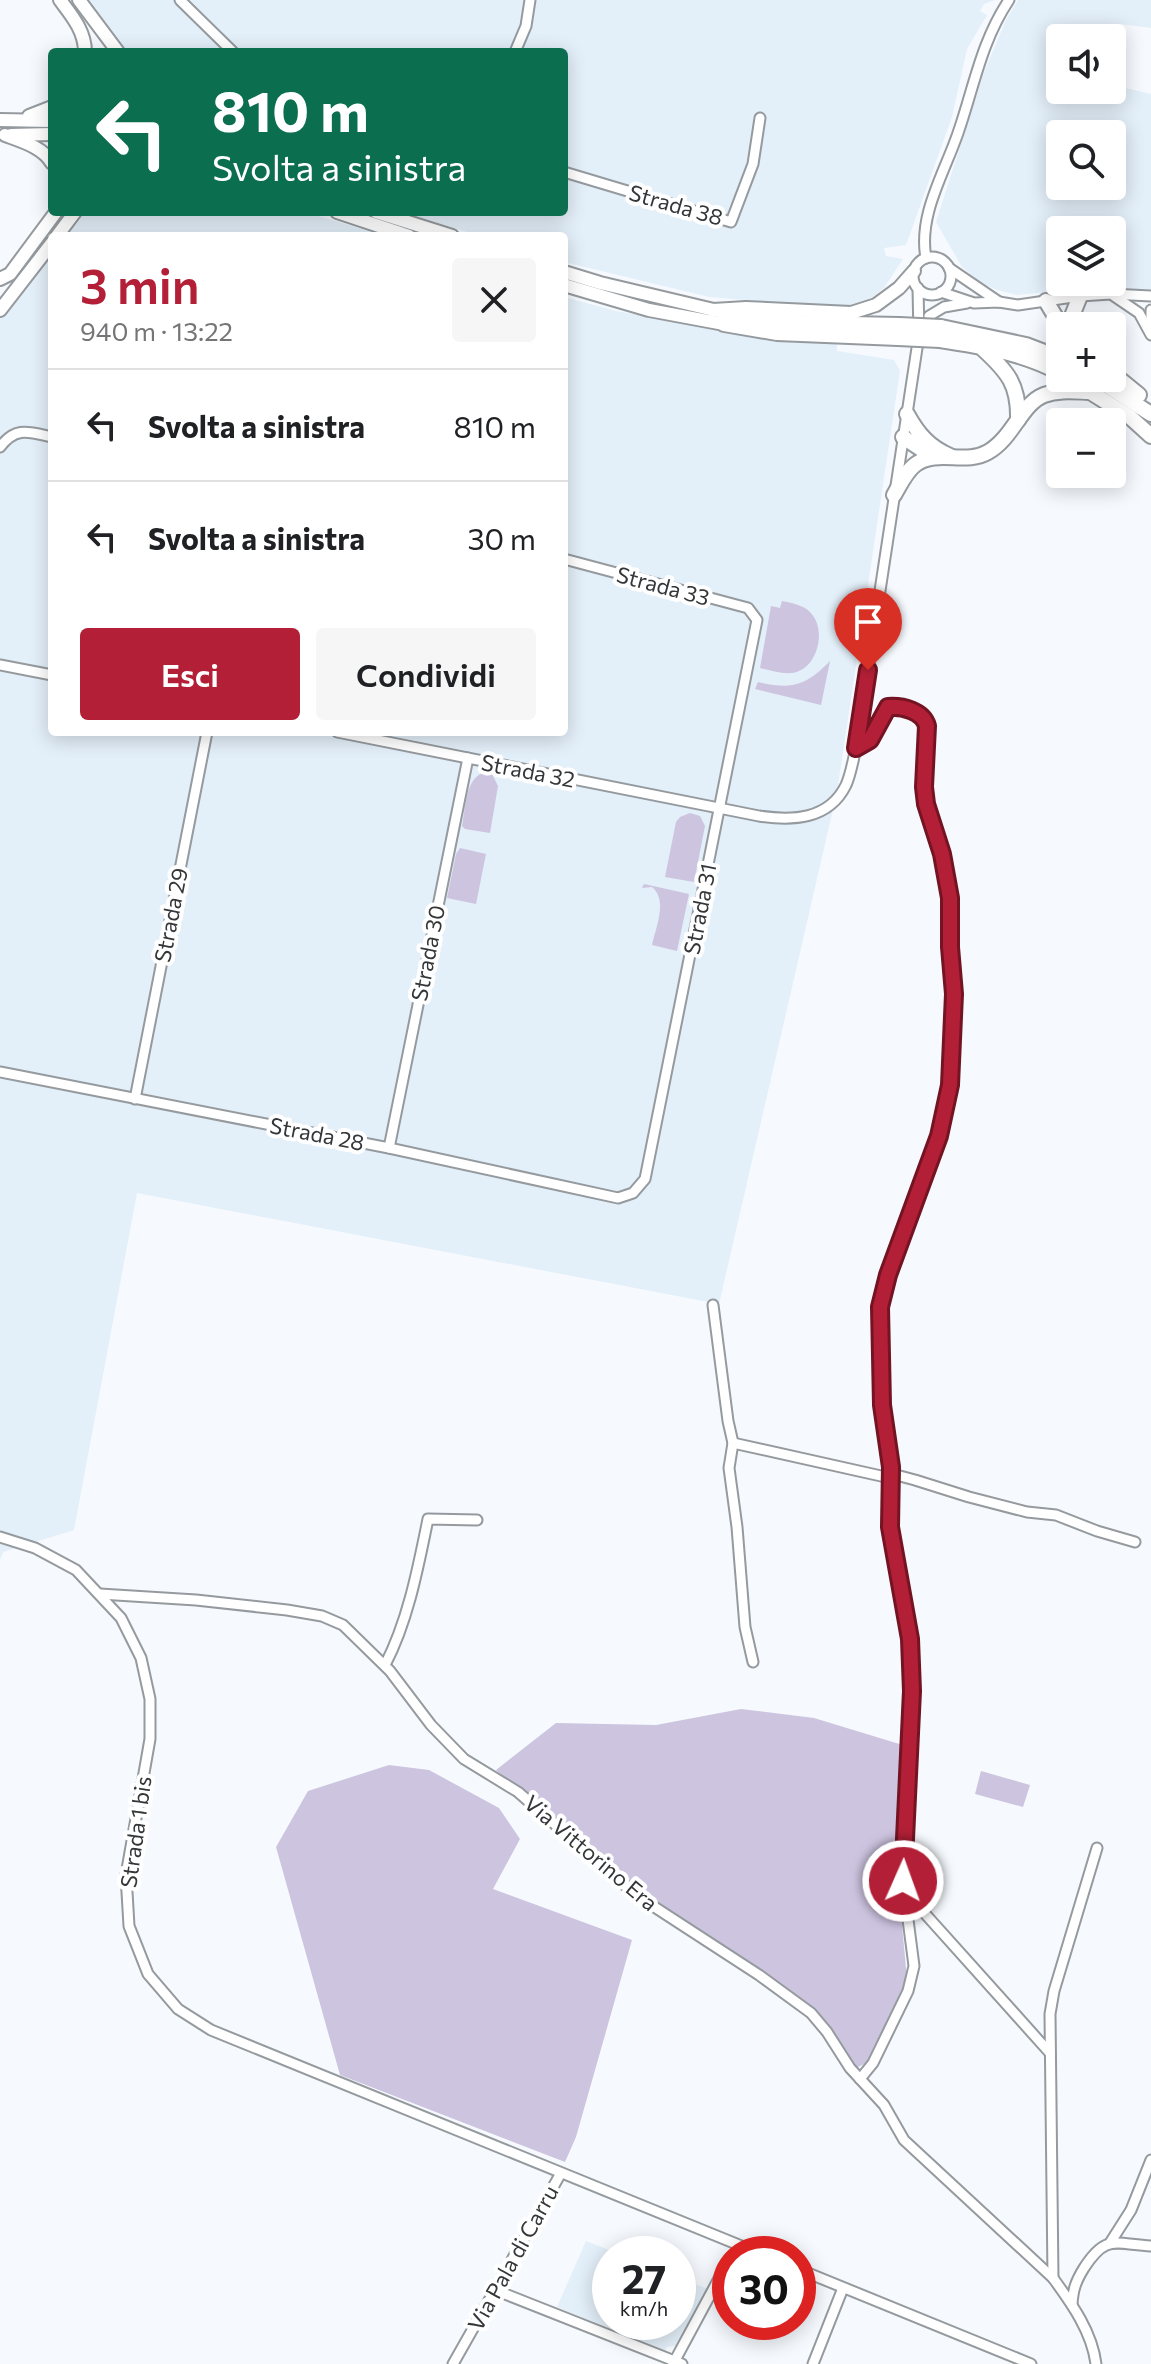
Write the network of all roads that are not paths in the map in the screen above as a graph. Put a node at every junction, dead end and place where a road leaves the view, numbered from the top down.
1 (60, 0) edge
2 (79, 0) edge
3 (180, 0) edge
4 (530, 0) edge
5 (1009, 0) edge
6 (85, 48) edge
7 (115, 48) edge
8 (229, 48) edge
9 (517, 48) edge
10 (48, 108) edge
11 (760, 118) dead end
12 (18, 119) junction
13 (0, 120) edge
14 (48, 121) edge
15 (48, 134) edge
16 (2, 135) edge
17 (48, 156) edge
18 (568, 173) edge
19 (53, 216) edge
20 (349, 216) edge
21 (391, 216) edge
22 (397, 232) edge
23 (440, 232) edge
24 (48, 248) edge
25 (926, 258) junction
26 (949, 267) junction
27 (914, 271) junction
28 (568, 273) edge
29 (0, 279) edge
30 (568, 286) edge
31 (918, 288) junction
32 (939, 293) junction
33 (1126, 295) edge
34 (1080, 296) joint
35 (1114, 296) edge
36 (1151, 296) edge
37 (1046, 301) junction
38 (999, 302) junction
39 (974, 303) junction
40 (0, 310) edge
41 (1151, 310) edge
42 (1053, 312) edge
43 (1074, 312) edge
44 (721, 316) junction
45 (937, 328) junction
46 (1151, 333) edge
47 (919, 335) junction
48 (980, 346) junction
49 (1046, 353) edge
50 (1046, 367) edge
51 (1126, 384) edge
52 (1059, 392) edge
53 (1102, 392) edge
54 (1109, 392) edge
55 (1151, 412) edge
56 (907, 414) junction
57 (1018, 420) junction
58 (48, 436) edge
59 (1151, 436) edge
60 (903, 437) junction
61 (0, 447) edge
62 (933, 457) junction
63 (954, 458) junction
64 (894, 495) junction
65 (568, 560) edge
66 (757, 620) joint
67 (0, 665) edge
68 (48, 674) edge
69 (206, 736) edge
70 (357, 736) edge
71 (856, 748) junction
72 (468, 758) junction
73 (720, 809) junction
74 (0, 1072) edge
75 (135, 1099) junction
76 (389, 1148) junction
77 (633, 1193) joint
78 (713, 1305) dead end
79 (733, 1443) junction
80 (890, 1478) junction
81 (477, 1520) dead end
82 (0, 1537) edge
83 (1135, 1542) dead end
84 (100, 1594) junction
85 (753, 1662) dead end
86 (385, 1665) junction
87 (1097, 1848) dead end
88 (904, 1900) junction
89 (1051, 2053) junction
90 (860, 2079) junction
91 (1151, 2160) edge
92 (561, 2173) junction
93 (718, 2236) edge
94 (1110, 2243) junction
95 (1151, 2246) edge
96 (816, 2277) edge
97 (1053, 2278) junction
98 (843, 2288) junction
99 (495, 2290) junction
100 (712, 2294) edge
101 (1072, 2304) junction
102 (677, 2363) edge
103 (453, 2364) edge
104 (813, 2364) edge
105 (1031, 2364) edge
106 (1096, 2364) edge

1 - 6 main road
2 - 7 main road
3 - 8 street
4 - 9 street
5 - 25 street
10 - 12 main road
11 - 18 street, Strada 38
12 - 13 main road
12 - 14 main road
15 - 16 main road
16 - 17 main road
19 - 29 main road
20 - 22 main road
21 - 23 main road
24 - 40 main road
25 - 26 street
25 - 27 street
26 - 32 street
26 - 38 street
27 - 31 street
27 - 44 main road
28 - 44 main road
30 - 44 main road
31 - 32 street
31 - 47 street
32 - 39 street
32 - 45 street
33 - 36 street
34 - 37 street
34 - 43 highway
35 - 46 street
37 - 38 street
37 - 42 highway
38 - 39 street
39 - 45 street
41 - 46 street
44 - 45 highway, bridge
45 - 47 street
45 - 48 highway
45 - 49 highway
47 - 56 street
48 - 50 highway
48 - 57 highway
51 - 55 highway
52 - 57 highway
53 - 59 highway
54 - 55 highway
56 - 60 street, Strada 32
56 - 63 highway
57 - 63 highway
58 - 61 street
60 - 62 highway
60 - 64 street, Strada 32
62 - 63 highway
62 - 64 highway
64 - 71 street, Strada 32
65 - 66 street, Strada 33
66 - 73 street, Strada 31
67 - 68 street
69 - 75 street, Strada 29
70 - 72 street, Strada 32
71 - 73 street, Strada 32
71 - 80 street
72 - 73 street, Strada 32
72 - 76 street, Strada 30
73 - 77 street, Strada 31
74 - 75 street, Strada 28
75 - 76 street, Strada 28
76 - 77 street, Strada 28
78 - 79 street
79 - 80 street
79 - 85 street
80 - 83 street
80 - 88 street
81 - 86 street
82 - 84 street, Strada 1 bis
84 - 86 street, Via Vittorino Era
84 - 92 street, Strada 1 bis
86 - 90 street, Via Vittorino Era
87 - 89 street
88 - 89 street
88 - 90 street
89 - 97 street
90 - 97 street, Via Vittorino Era
91 - 94 street
92 - 93 street, Via Pala di Carru
92 - 99 street, Via Pala di Carru
94 - 95 street
94 - 101 street
96 - 98 street
97 - 101 street, Via Vittorino Era
98 - 104 street
98 - 105 street
99 - 102 street
99 - 103 street, Via Pala di Carru
100 - 102 street
101 - 106 street, Via Vittorino Era

